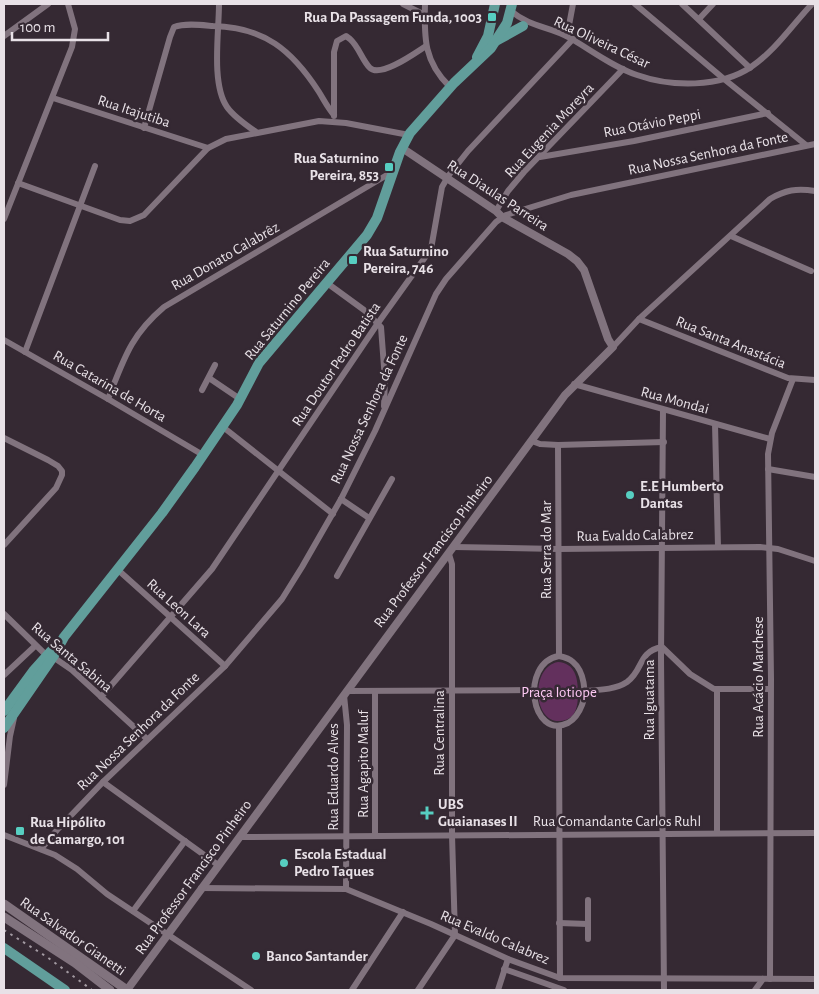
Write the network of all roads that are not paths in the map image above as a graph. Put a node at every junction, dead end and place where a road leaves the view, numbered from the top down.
1 (48, 4) edge
2 (68, 4) edge
3 (219, 4) edge
4 (403, 4) edge
5 (425, 4) edge
6 (495, 4) edge
7 (573, 4) edge
8 (635, 4) edge
9 (682, 4) edge
10 (713, 4) edge
11 (812, 4) edge
12 (512, 8) edge
13 (425, 15) junction
14 (699, 19) junction
15 (507, 24) junction
16 (527, 25) junction
17 (219, 26) junction
18 (4, 36) edge
19 (570, 38) junction
20 (495, 41) junction
21 (426, 46) junction
22 (474, 62) junction
23 (750, 68) junction
24 (624, 69) junction
25 (724, 79) junction
26 (450, 88) junction
27 (53, 98) junction
28 (768, 114) junction
29 (334, 118) junction
30 (144, 128) junction
31 (256, 132) junction
32 (409, 136) junction
33 (815, 144) edge
34 (806, 145) junction
35 (208, 148) junction
36 (402, 148) junction
37 (540, 156) junction
38 (95, 166) dead end
39 (393, 172) junction
40 (447, 178) junction
41 (18, 183) junction
42 (815, 191) edge
43 (80, 205) junction
44 (496, 211) junction
45 (502, 218) junction
46 (4, 219) edge
47 (731, 236) junction
48 (811, 271) dead end
49 (327, 283) junction
50 (639, 319) junction
51 (378, 323) junction
52 (4, 340) edge
53 (612, 347) junction
54 (25, 352) junction
55 (215, 365) dead end
56 (209, 378) junction
57 (793, 379) junction
58 (815, 380) edge
59 (574, 384) junction
60 (202, 390) dead end
61 (108, 398) junction
62 (240, 399) junction
63 (384, 410) junction
64 (663, 410) junction
65 (715, 424) junction
66 (223, 427) junction
67 (4, 438) edge
68 (770, 439) junction
69 (532, 441) junction
70 (664, 442) junction
71 (558, 445) junction
72 (203, 455) junction
73 (768, 469) junction
74 (278, 471) junction
75 (815, 477) edge
76 (392, 480) dead end
77 (341, 499) junction
78 (333, 514) junction
79 (368, 518) junction
80 (4, 545) edge
81 (454, 547) junction
82 (663, 547) junction
83 (718, 547) junction
84 (769, 548) junction
85 (558, 549) junction
86 (448, 554) junction
87 (815, 561) edge
88 (117, 569) junction
89 (337, 576) dead end
90 (4, 614) edge
91 (171, 617) junction
92 (35, 646) junction
93 (662, 647) junction
94 (49, 656) junction
95 (559, 656) junction
96 (224, 666) junction
97 (4, 675) edge
98 (770, 689) junction
99 (534, 690) junction
100 (717, 690) junction
101 (376, 691) junction
102 (451, 691) junction
103 (584, 691) junction
104 (346, 693) junction
105 (101, 697) junction
106 (8, 709) edge
107 (558, 726) junction
108 (4, 728) edge
109 (147, 739) junction
110 (103, 782) junction
111 (4, 785) edge
112 (717, 833) junction
113 (815, 833) edge
114 (558, 834) junction
115 (663, 834) junction
116 (771, 834) junction
117 (4, 835) edge
118 (346, 836) junction
119 (375, 836) junction
120 (452, 836) junction
121 (240, 837) junction
122 (185, 841) junction
123 (42, 849) junction
124 (218, 865) junction
125 (201, 888) junction
126 (346, 889) junction
127 (588, 900) dead end
128 (4, 904) edge
129 (133, 912) junction
130 (403, 912) junction
131 (4, 917) edge
132 (559, 924) junction
133 (588, 924) junction
134 (168, 934) junction
135 (455, 935) junction
136 (588, 939) dead end
137 (4, 948) edge
138 (508, 959) junction
139 (504, 969) junction
140 (560, 978) junction
141 (663, 979) junction
142 (766, 979) junction
143 (815, 979) edge
144 (65, 990) edge
145 (110, 990) edge
146 (127, 990) edge
147 (251, 990) edge
148 (352, 990) edge
149 (418, 990) edge
150 (498, 990) edge
151 (564, 990) edge
152 (664, 990) edge
153 (755, 990) edge

1 - 18 street
2 - 27 street
3 - 17 street
4 - 13 street
5 - 13 street
6 - 15 main road
6 - 22 main road
7 - 19 street
8 - 25 street
9 - 14 street
10 - 14 street
11 - 23 street, Rua Oliveira César
12 - 15 main road
12 - 16 street
13 - 21 street
14 - 23 street
15 - 16 street
15 - 20 main road
16 - 19 street, Rua Oliveira César
16 - 20 main road
17 - 29 street
17 - 30 street
17 - 31 street
19 - 24 street, Rua Oliveira César
19 - 40 street, Rua Doutor Pedro Batista
20 - 22 main road
21 - 26 street
21 - 29 street
22 - 26 main road, Rua Saturnino Pereira
23 - 25 street, Rua Oliveira César
24 - 25 street, Rua Oliveira César
24 - 37 street, Rua Eugenia Moreyra
25 - 28 street
26 - 32 main road, Rua Saturnino Pereira
27 - 30 street, Rua Itajutiba
27 - 41 street
28 - 34 street
28 - 37 street, Rua Otávio Peppi
29 - 31 street
29 - 32 street
30 - 35 street, Rua Itajutiba
31 - 35 street
32 - 36 main road, Rua Saturnino Pereira
33 - 34 street, Rua Nossa Senhora da Fonte
34 - 45 street, Rua Nossa Senhora da Fonte
35 - 43 street
36 - 39 main road, Rua Saturnino Pereira
36 - 40 street, Rua Diaulas Parreira
37 - 44 street, Rua Eugenia Moreyra
38 - 43 street
39 - 49 main road, Rua Saturnino Pereira
39 - 61 street, Rua Donato Calabrêz
40 - 44 street, Rua Diaulas Parreira
40 - 51 street, Rua Doutor Pedro Batista
41 - 43 street
41 - 46 street
42 - 47 street, Rua Professor Francisco Pinheiro
43 - 54 street
44 - 45 street, Rua Diaulas Parreira
45 - 53 street, Rua Diaulas Parreira
45 - 63 street, Rua Nossa Senhora da Fonte
47 - 48 street
47 - 50 street, Rua Professor Francisco Pinheiro
49 - 51 street
49 - 62 main road, Rua Saturnino Pereira
50 - 53 street, Rua Professor Francisco Pinheiro
50 - 57 street, Rua Santa Anastácia
51 - 63 street
51 - 74 street, Rua Doutor Pedro Batista
52 - 54 street, Rua Catarina de Horta
53 - 59 street, Rua Professor Francisco Pinheiro
54 - 61 street, Rua Catarina de Horta
55 - 56 street
56 - 60 street
56 - 62 street
57 - 58 street, Rua Santa Anastácia
57 - 68 street, Rua Acácio Marchese
59 - 64 street, Rua Mondai
59 - 69 street, Rua Professor Francisco Pinheiro
61 - 72 street, Rua Catarina de Horta
62 - 66 main road, Rua Saturnino Pereira
63 - 77 street, Rua Nossa Senhora da Fonte
64 - 65 street, Rua Mondai
64 - 70 street, Rua Iguatama
65 - 68 street, Rua Mondai
65 - 83 street
66 - 72 main road, Rua Saturnino Pereira
66 - 74 street
67 - 80 street
68 - 73 street, Rua Acácio Marchese
69 - 71 street
69 - 81 street, Rua Professor Francisco Pinheiro
70 - 71 street
70 - 82 street, Rua Iguatama
71 - 85 street, Rua Serra do Mar
72 - 88 main road, Rua Saturnino Pereira
73 - 75 street
73 - 84 street, Rua Acácio Marchese
74 - 78 street
74 - 91 street, Rua Doutor Pedro Batista
76 - 79 street
77 - 78 street, Rua Nossa Senhora da Fonte
77 - 79 street
78 - 96 street, Rua Nossa Senhora da Fonte
79 - 89 street
81 - 85 street, Rua Evaldo Calabrez
81 - 86 street, Rua Professor Francisco Pinheiro
82 - 83 street, Rua Evaldo Calabrez
82 - 85 street, Rua Evaldo Calabrez
82 - 93 street, Rua Iguatama
83 - 84 street, Rua Evaldo Calabrez
84 - 87 street, Rua Evaldo Calabrez
84 - 98 street, Rua Acácio Marchese
85 - 95 street, Rua Serra do Mar
86 - 102 street, Rua Centralina
86 - 104 street, Rua Professor Francisco Pinheiro
88 - 91 street, Rua Leon Lara
88 - 94 main road, Rua Saturnino Pereira
90 - 92 street, Rua Santa Sabina
91 - 96 street, Rua Leon Lara
91 - 105 street, Rua Doutor Pedro Batista
92 - 94 street, Rua Santa Sabina
92 - 97 street
93 - 100 street
93 - 103 street
93 - 115 street, Rua Iguatama
94 - 105 street, Rua Santa Sabina
94 - 106 main road, Rua Saturnino Pereira
95 - 99 street
95 - 103 street
96 - 109 street, Rua Nossa Senhora da Fonte
98 - 100 street
98 - 116 street, Rua Acácio Marchese
99 - 102 street
99 - 107 street
100 - 112 street
101 - 102 street
101 - 104 street
101 - 119 street, Rua Agapito Maluf
102 - 120 street, Rua Centralina
103 - 107 street
104 - 118 street, Rua Eduardo Alves
104 - 121 street, Rua Professor Francisco Pinheiro
105 - 109 street, Rua Santa Sabina
106 - 108 main road, Rua Saturnino Pereira
106 - 111 street, Rua Saturnino Pereira
107 - 114 street
109 - 110 street, Rua Nossa Senhora da Fonte
110 - 122 street
110 - 123 street, Rua Nossa Senhora da Fonte
112 - 115 street, Rua Comandante Carlos Ruhl
112 - 116 street, Rua Comandante Carlos Ruhl
113 - 116 street, Rua Comandante Carlos Ruhl
114 - 115 street, Rua Comandante Carlos Ruhl
114 - 120 street, Rua Comandante Carlos Ruhl
114 - 132 street
115 - 141 street, Rua Iguatama
116 - 142 street, Rua Acácio Marchese
117 - 123 street
118 - 119 street, Rua Comandante Carlos Ruhl
118 - 121 street, Rua Comandante Carlos Ruhl
118 - 126 street, Rua Eduardo Alves
119 - 120 street, Rua Comandante Carlos Ruhl
120 - 135 street, Rua Centralina
121 - 124 street, Rua Professor Francisco Pinheiro
122 - 124 street
122 - 129 street
123 - 129 street
124 - 125 street, Rua Professor Francisco Pinheiro
125 - 126 street, Rua Evaldo Calabrez
125 - 134 street, Rua Professor Francisco Pinheiro
126 - 130 street, Rua Evaldo Calabrez
127 - 133 street
128 - 146 main road, Rua Salvador Gianetti
129 - 134 street
130 - 135 street, Rua Evaldo Calabrez
130 - 148 street
131 - 145 main road, Rua Salvador Gianetti
132 - 133 street
132 - 140 street
133 - 136 street
134 - 146 street, Rua Professor Francisco Pinheiro
134 - 147 street
135 - 138 street, Rua Evaldo Calabrez
135 - 149 street
137 - 144 main road
138 - 139 street
138 - 140 street, Rua Evaldo Calabrez
139 - 150 street
139 - 151 street
140 - 141 street, Rua Evaldo Calabrez
141 - 142 street, Rua Evaldo Calabrez
141 - 152 street, Rua Iguatama
142 - 143 street, Rua Evaldo Calabrez
142 - 153 street

